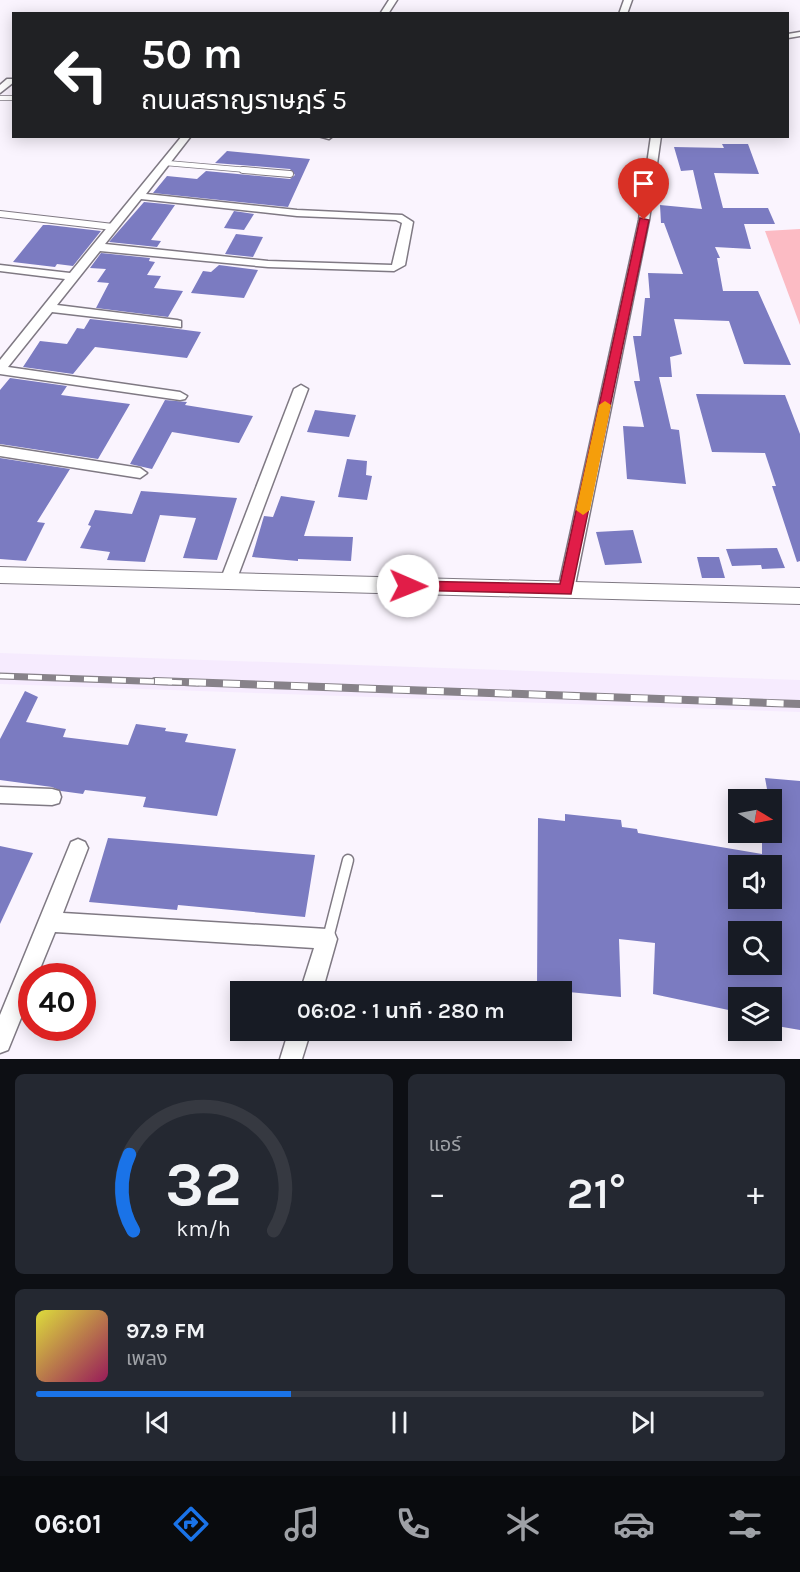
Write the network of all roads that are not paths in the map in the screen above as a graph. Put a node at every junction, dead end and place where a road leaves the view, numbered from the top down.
1 (10, 81) dead end
2 (0, 90) edge
3 (185, 138) edge
4 (656, 138) edge
5 (166, 163) junction
6 (290, 174) dead end
7 (139, 196) junction
8 (0, 214) edge
9 (113, 226) junction
10 (97, 247) junction
11 (0, 268) edge
12 (73, 277) junction
13 (49, 308) junction
14 (177, 324) dead end
15 (0, 369) edge
16 (301, 389) dead end
17 (180, 396) dead end
18 (0, 452) edge
19 (140, 473) dead end
20 (0, 575) edge
21 (228, 581) junction
22 (566, 590) junction
23 (800, 596) edge
24 (0, 795) edge
25 (52, 797) dead end
26 (78, 848) dead end
27 (348, 860) dead end
28 (49, 922) junction
29 (327, 939) junction
30 (314, 981) edge
31 (0, 1041) edge
32 (297, 1041) edge
33 (291, 1059) edge

1 - 2 street
3 - 5 street
4 - 22 street
5 - 6 lane
5 - 7 street
7 - 9 street
7 - 10 street
8 - 9 lane
9 - 10 street
10 - 12 street
11 - 12 street
12 - 13 street
13 - 14 street
13 - 15 street
15 - 17 street
16 - 21 street
18 - 19 street
20 - 21 street
21 - 22 street
22 - 23 street
24 - 25 street
26 - 28 street
27 - 29 lane
28 - 29 street
28 - 31 street
29 - 30 street
32 - 33 street

